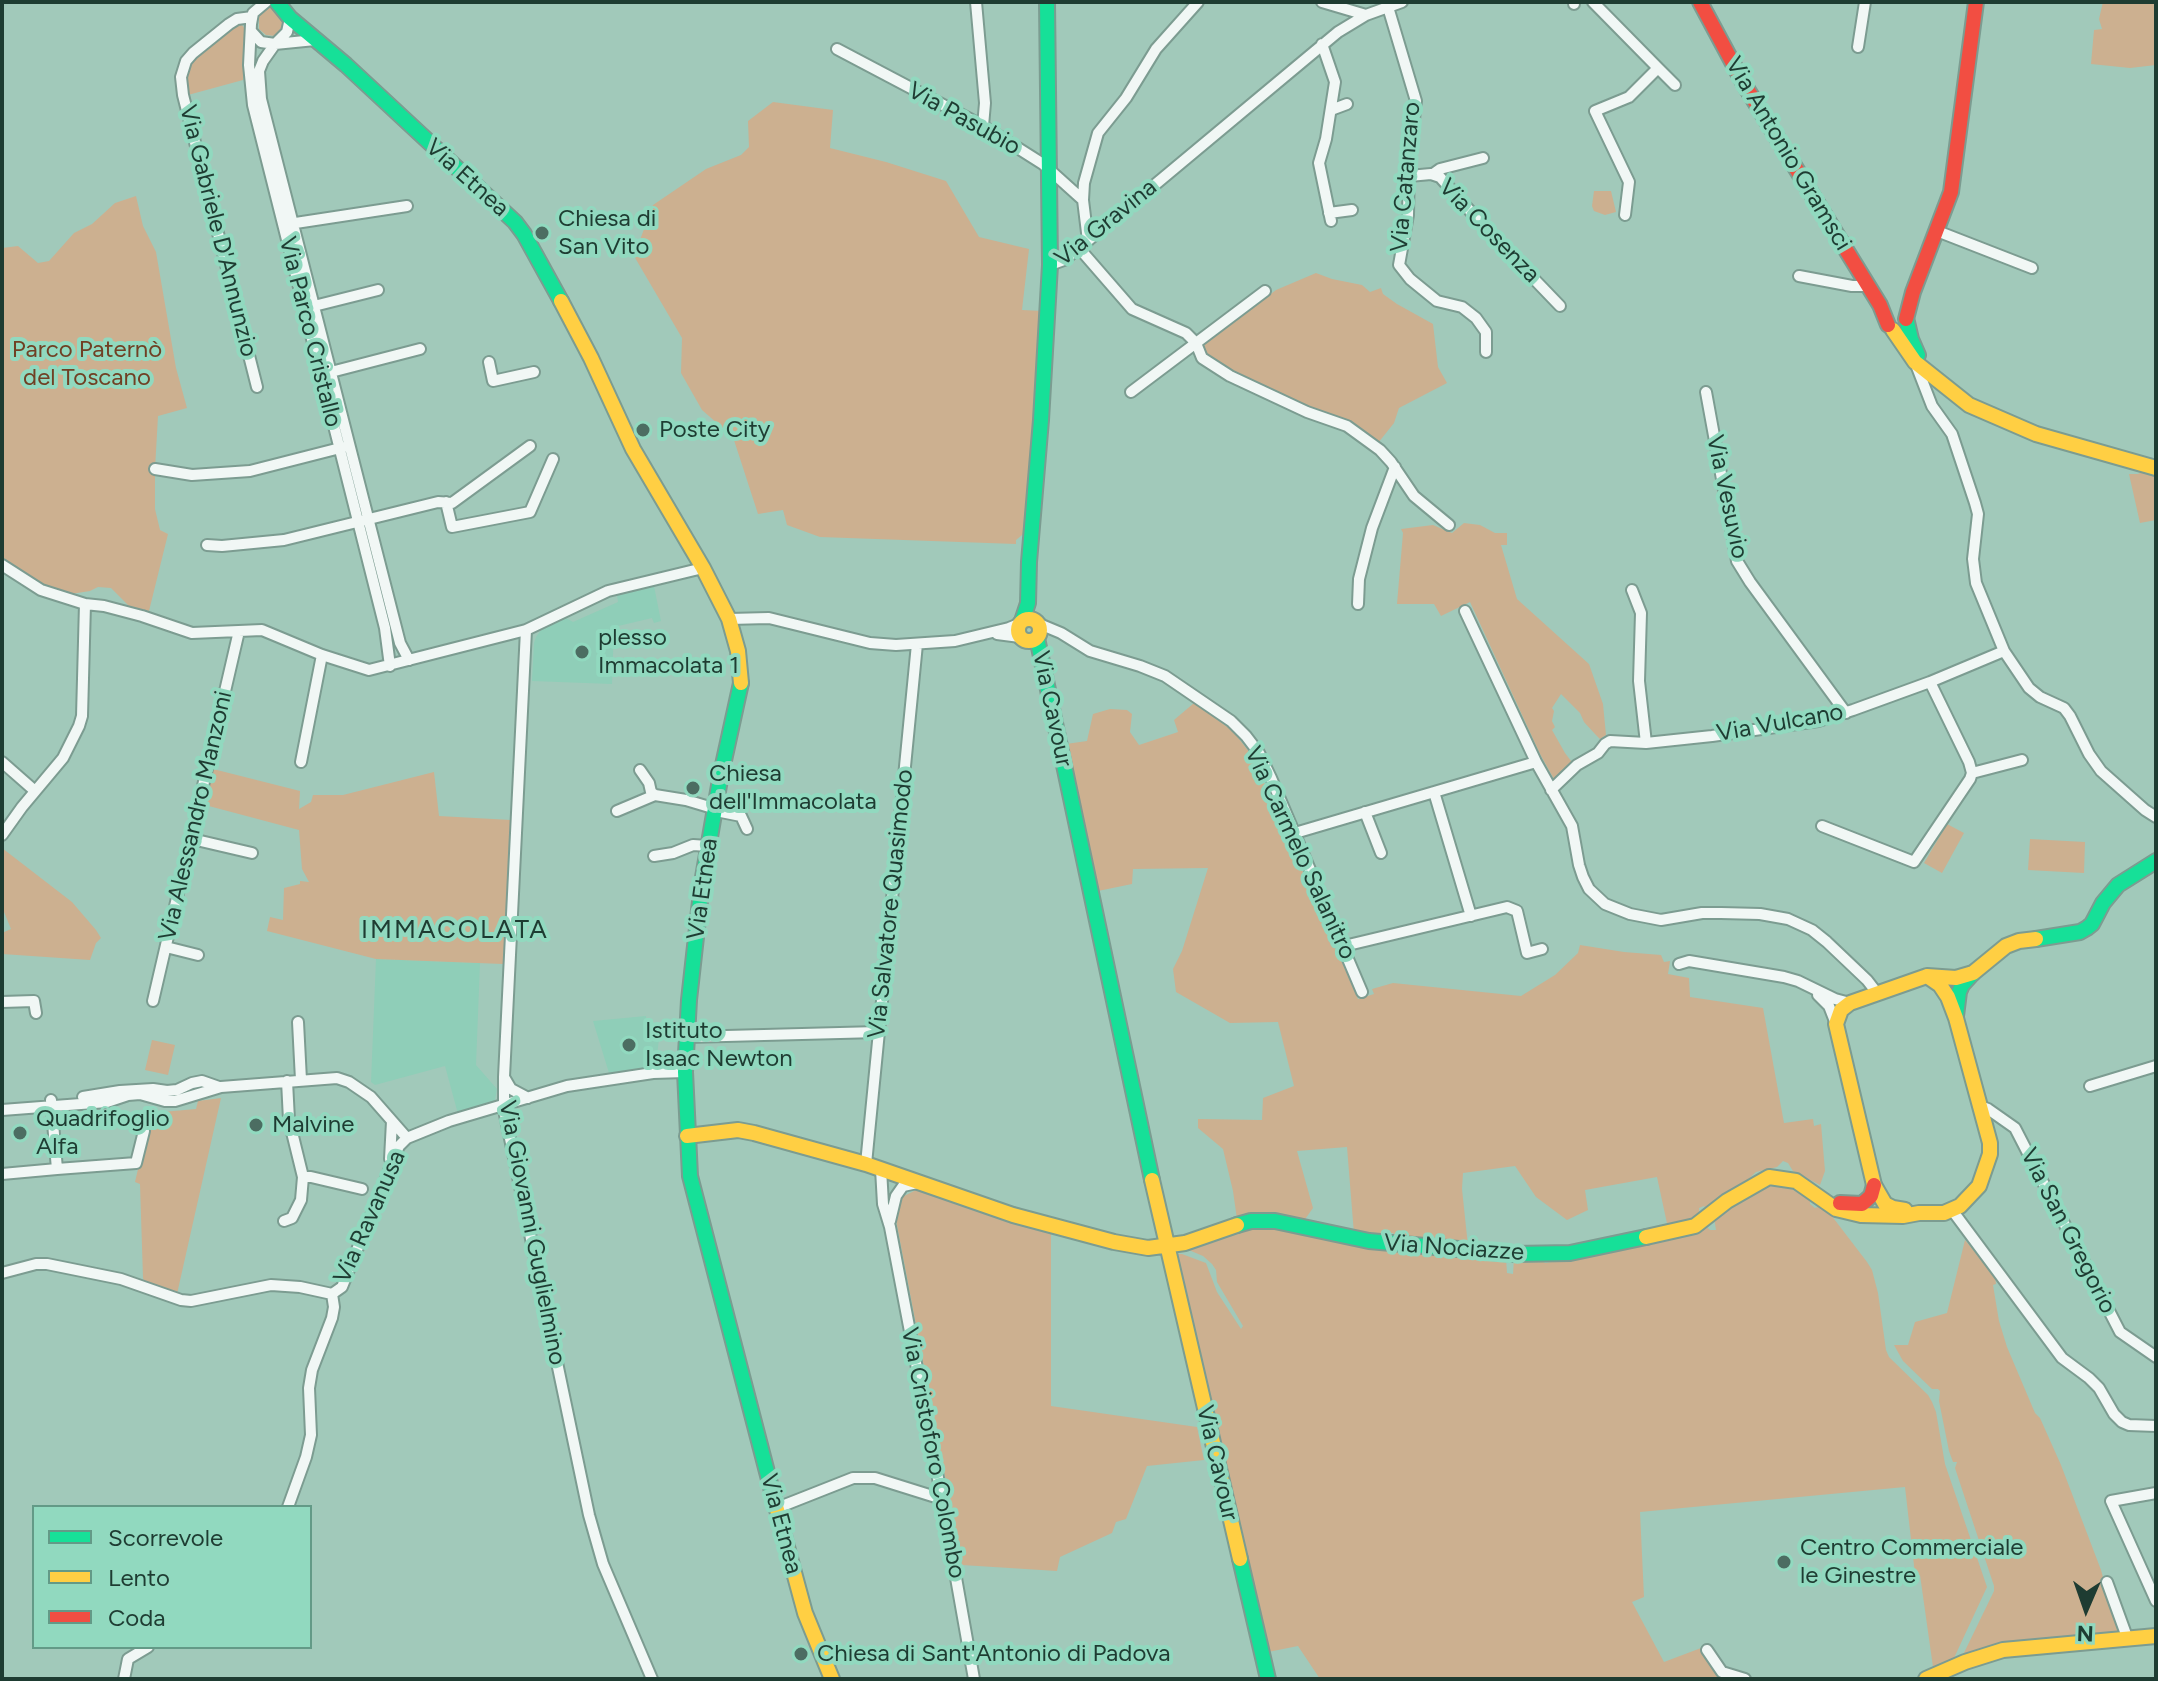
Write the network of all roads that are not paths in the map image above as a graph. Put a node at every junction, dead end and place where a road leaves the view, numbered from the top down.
1 (266, 2) edge
2 (277, 2) edge
3 (976, 2) edge
4 (1047, 2) edge
5 (1198, 2) edge
6 (1322, 2) edge
7 (1402, 2) edge
8 (1593, 2) edge
9 (1700, 2) edge
10 (1865, 2) edge
11 (1976, 2) edge
12 (1388, 7) junction
13 (1346, 9) junction
14 (1366, 15) junction
15 (252, 17) junction
16 (290, 18) junction
17 (1346, 26) junction
18 (251, 31) junction
19 (315, 40) junction
20 (275, 44) junction
21 (1322, 44) junction
22 (1858, 47) dead end
23 (837, 49) dead end
24 (1658, 68) junction
25 (1675, 85) dead end
26 (1347, 104) dead end
27 (1331, 110) junction
28 (983, 126) junction
29 (1483, 158) dead end
30 (1049, 171) junction
31 (1433, 174) junction
32 (1409, 176) junction
33 (1083, 200) junction
34 (407, 206) dead end
35 (1352, 210) dead end
36 (1625, 215) dead end
37 (288, 224) junction
38 (1937, 231) junction
39 (1083, 244) junction
40 (1050, 265) junction
41 (2032, 268) dead end
42 (1799, 276) dead end
43 (1866, 286) junction
44 (378, 290) dead end
45 (1265, 291) dead end
46 (314, 306) junction
47 (1560, 306) dead end
48 (1898, 322) junction
49 (1196, 343) junction
50 (420, 349) dead end
51 (1486, 352) dead end
52 (489, 362) dead end
53 (1915, 362) junction
54 (331, 372) junction
55 (534, 372) dead end
56 (1937, 381) junction
57 (257, 387) dead end
58 (1131, 392) dead end
59 (1706, 392) dead end
60 (530, 446) dead end
61 (345, 447) junction
62 (553, 459) dead end
63 (1395, 467) junction
64 (2156, 468) edge
65 (155, 469) dead end
66 (446, 502) junction
67 (364, 520) junction
68 (1449, 525) dead end
69 (207, 545) dead end
70 (2, 565) edge
71 (703, 568) junction
72 (1632, 590) dead end
73 (85, 604) junction
74 (1358, 604) dead end
75 (1465, 611) dead end
76 (729, 619) junction
77 (526, 630) junction
78 (1029, 630) junction
79 (239, 631) junction
80 (917, 644) junction
81 (2004, 651) junction
82 (322, 655) junction
83 (409, 660) junction
84 (390, 666) junction
85 (1930, 682) junction
86 (1846, 713) junction
87 (1646, 743) junction
88 (2022, 760) dead end
89 (2, 762) edge
90 (301, 762) dead end
91 (1536, 762) junction
92 (640, 770) dead end
93 (1972, 773) junction
94 (1551, 790) junction
95 (35, 791) junction
96 (1434, 792) junction
97 (655, 795) junction
98 (716, 810) junction
99 (617, 811) dead end
100 (1365, 812) junction
101 (2156, 817) edge
102 (1822, 826) dead end
103 (747, 829) dead end
104 (1295, 833) junction
105 (2, 835) edge
106 (192, 839) junction
107 (708, 846) junction
108 (252, 853) dead end
109 (1381, 853) dead end
110 (654, 856) dead end
111 (2156, 861) edge
112 (1471, 916) junction
113 (1344, 946) junction
114 (166, 947) junction
115 (1542, 949) dead end
116 (198, 955) dead end
117 (1679, 964) dead end
118 (1973, 973) junction
119 (1921, 978) junction
120 (1807, 986) junction
121 (1362, 992) dead end
122 (1877, 993) junction
123 (153, 1001) dead end
124 (2, 1002) edge
125 (1850, 1003) junction
126 (36, 1013) dead end
127 (1956, 1018) junction
128 (298, 1022) dead end
129 (1836, 1024) junction
130 (878, 1032) junction
131 (688, 1037) junction
132 (2156, 1066) edge
133 (685, 1072) junction
134 (504, 1077) junction
135 (301, 1080) junction
136 (287, 1081) junction
137 (2090, 1086) dead end
138 (528, 1098) junction
139 (51, 1103) junction
140 (2, 1104) edge
141 (504, 1105) junction
142 (1980, 1106) junction
143 (2, 1110) edge
144 (392, 1121) junction
145 (144, 1131) dead end
146 (687, 1136) junction
147 (407, 1138) junction
148 (866, 1164) junction
149 (57, 1169) junction
150 (881, 1169) junction
151 (389, 1170) junction
152 (2, 1174) edge
153 (303, 1177) junction
154 (901, 1181) junction
155 (1874, 1185) junction
156 (362, 1189) dead end
157 (1820, 1196) junction
158 (1952, 1210) junction
159 (1919, 1213) junction
160 (284, 1221) dead end
161 (890, 1227) junction
162 (1166, 1247) junction
163 (2, 1273) edge
164 (332, 1294) junction
165 (2156, 1357) edge
166 (2156, 1426) edge
167 (2156, 1493) edge
168 (942, 1499) junction
169 (289, 1505) edge
170 (777, 1508) junction
171 (2107, 1582) dead end
172 (2156, 1601) edge
173 (2156, 1636) edge
174 (2127, 1637) junction
175 (145, 1649) edge
176 (1707, 1650) dead end
177 (1941, 1676) edge
178 (124, 1679) edge
179 (652, 1679) edge
180 (832, 1679) edge
181 (974, 1679) edge
182 (1268, 1679) edge
183 (1745, 1679) edge
184 (1926, 1679) edge

1 - 15 street
2 - 16 street, Via Etnea
3 - 28 street
4 - 30 street
5 - 33 street
6 - 13 street
7 - 12 street, Via Gravina
8 - 24 street
9 - 43 street, Via Antonio Gramsci
10 - 22 street
11 - 38 street
12 - 14 street, Via Gravina
12 - 32 street, Via Catanzaro
13 - 14 street
13 - 17 street
14 - 17 street, Via Gravina
15 - 18 street, Via Parco Cristallo
15 - 57 street, Via Gabriele D'Annunzio
16 - 19 street, Via Etnea
16 - 20 street, Via Parco Cristallo
17 - 21 street, Via Gravina
18 - 20 street
18 - 37 street, Via Parco Cristallo
19 - 20 street
19 - 71 street, Via Etnea
20 - 37 street, Via Parco Cristallo
21 - 27 street
21 - 39 street, Via Gravina
23 - 28 street, Via Pasubio
24 - 25 street
24 - 36 street
26 - 27 street
27 - 35 street
28 - 30 street, Via Pasubio
29 - 31 street
30 - 33 street, Via Pasubio
30 - 40 street
31 - 32 street, Via Cosenza
31 - 47 street, Via Cosenza
32 - 51 street, Via Catanzaro
33 - 39 street
34 - 37 street
37 - 46 street, Via Parco Cristallo
37 - 61 street, Via Parco Cristallo
38 - 41 street
38 - 48 street
39 - 40 street, Via Gravina
39 - 49 street
40 - 78 street, Via Gravina
42 - 43 street
43 - 48 street, Via Antonio Gramsci
44 - 46 street
45 - 49 street
46 - 54 street, Via Parco Cristallo
48 - 53 street
48 - 56 street
49 - 58 street
49 - 63 street
50 - 54 street
52 - 55 street
53 - 56 street
53 - 81 street
54 - 61 street, Via Parco Cristallo
56 - 64 street
59 - 86 street, Via Vesuvio
60 - 66 street
61 - 65 street
61 - 67 street, Via Parco Cristallo
62 - 66 street
63 - 68 street
63 - 74 street
66 - 67 street
67 - 69 street
67 - 83 street, Via Parco Cristallo
67 - 84 street, Via Parco Cristallo
70 - 73 street
71 - 76 street, Via Etnea
71 - 77 street
72 - 87 street
73 - 79 street
73 - 95 street
75 - 91 street
76 - 80 street
76 - 98 street, Via Etnea
77 - 83 street
77 - 134 street, Via Giovanni Guglielmino
78 - 80 street
78 - 104 street, Via Carmelo Salanitro
78 - 162 street, Via Cavour
79 - 82 street
79 - 106 street, Via Alessandro Manzoni
80 - 130 street, Via Salvatore Quasimodo
81 - 85 street, Via Vulcano
81 - 101 street
82 - 84 street
82 - 90 street
83 - 84 street
85 - 86 street, Via Vulcano
85 - 93 street
86 - 87 street, Via Vulcano
87 - 94 street, Via Vulcano
88 - 93 street
89 - 95 street
91 - 94 street
91 - 96 street
92 - 97 street
93 - 102 street
94 - 122 street
95 - 105 street
96 - 100 street
96 - 112 street
97 - 98 street
97 - 99 street
98 - 103 street
98 - 107 street, Via Etnea
100 - 104 street
100 - 109 street
104 - 113 street, Via Carmelo Salanitro
106 - 108 street
106 - 114 street, Via Alessandro Manzoni
107 - 110 street
107 - 131 street, Via Etnea
111 - 118 street
112 - 113 street
112 - 115 street
113 - 121 street, Via Carmelo Salanitro
114 - 116 street
114 - 123 street, Via Alessandro Manzoni
117 - 120 street
118 - 119 street
118 - 127 street
119 - 122 street
119 - 127 street
120 - 125 street
120 - 129 street
122 - 125 street
124 - 126 street
125 - 129 street
127 - 142 street
128 - 135 street
129 - 155 street
130 - 131 street
130 - 148 street, Via Salvatore Quasimodo
131 - 133 street, Via Etnea
132 - 137 street
133 - 138 street, Via Ravanusa
133 - 146 street, Via Etnea
134 - 138 street
134 - 141 street, Via Giovanni Guglielmino
135 - 136 street
135 - 144 street
136 - 139 street
136 - 153 street
138 - 141 street, Via Ravanusa
139 - 140 street
139 - 143 street
139 - 149 street
141 - 147 street, Via Ravanusa
141 - 179 street, Via Giovanni Guglielmino
142 - 158 street
142 - 165 street, Via San Gregorio
144 - 147 street
144 - 151 street
145 - 149 street
146 - 148 street, Via Nociazze
146 - 170 street, Via Etnea
147 - 151 street, Via Ravanusa
148 - 150 street, Via Nociazze
149 - 152 street
150 - 154 street, Via Nociazze
150 - 161 street, Via Cristoforo Colombo
151 - 164 street, Via Ravanusa
153 - 156 street
153 - 160 street
154 - 161 street
154 - 162 street, Via Nociazze
155 - 157 street
155 - 159 street
157 - 159 street, Via Nociazze
157 - 162 street, Via Nociazze
158 - 159 street, Via Nociazze
158 - 166 street
161 - 168 street, Via Cristoforo Colombo
162 - 182 street, Via Cavour
163 - 164 street
164 - 169 street
167 - 172 street
168 - 170 street
168 - 181 street, Via Cristoforo Colombo
170 - 180 street, Via Etnea
171 - 174 street
173 - 174 street
174 - 177 street
175 - 178 street
176 - 183 street
177 - 184 street

